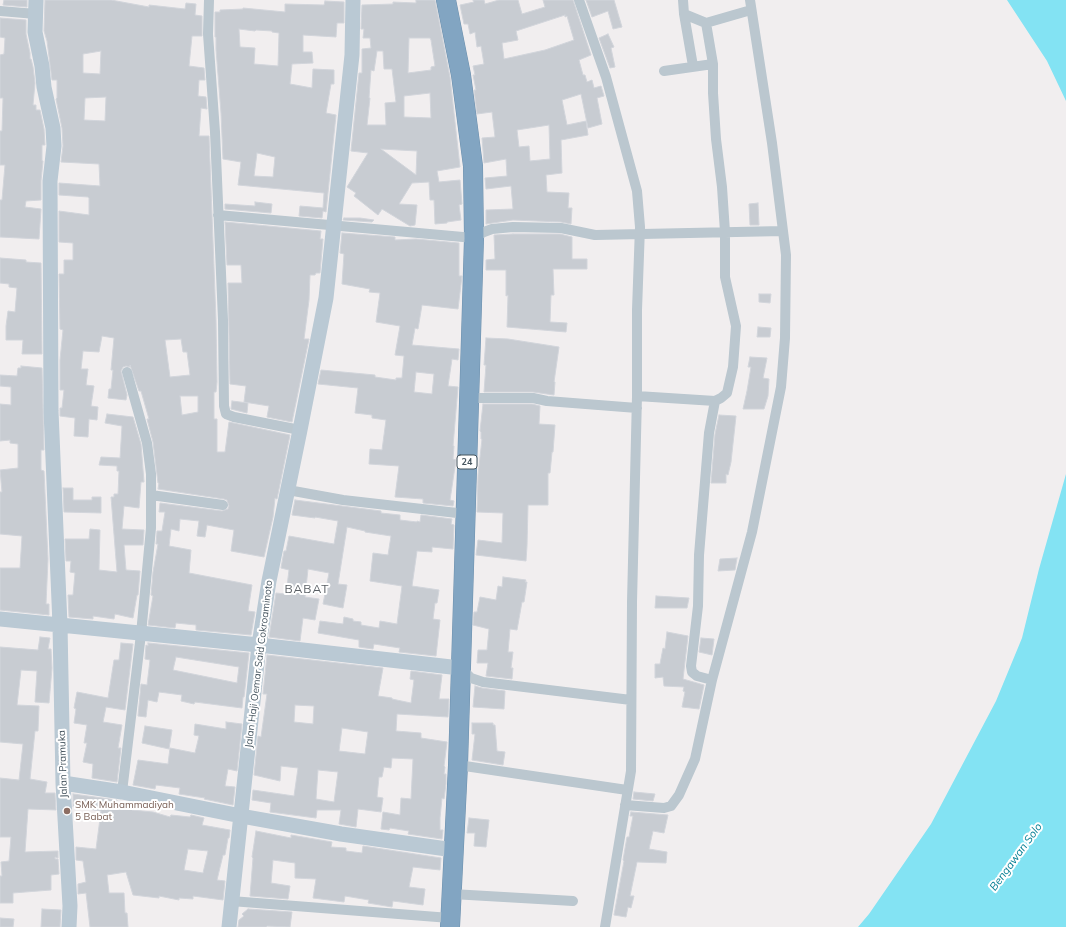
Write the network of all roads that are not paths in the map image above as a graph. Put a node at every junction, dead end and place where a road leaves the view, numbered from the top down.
1 (209, 0) edge
2 (353, 0) edge
3 (579, 0) edge
4 (683, 0) edge
5 (450, 2) edge
6 (750, 5) edge
7 (36, 7) edge
8 (0, 11) edge
9 (684, 14) junction
10 (706, 23) junction
11 (713, 64) junction
12 (693, 66) junction
13 (664, 70) dead end
14 (218, 215) junction
15 (334, 225) junction
16 (783, 231) junction
17 (725, 232) junction
18 (640, 234) junction
19 (474, 238) junction
20 (127, 372) dead end
21 (637, 396) junction
22 (469, 398) junction
23 (715, 401) junction
24 (637, 408) junction
25 (300, 430) junction
26 (288, 490) junction
27 (151, 495) junction
28 (223, 504) dead end
29 (466, 514) junction
30 (0, 619) edge
31 (60, 625) junction
32 (141, 634) junction
33 (259, 645) junction
34 (460, 668) junction
35 (712, 680) junction
36 (631, 700) junction
37 (458, 765) junction
38 (64, 782) junction
39 (627, 790) junction
40 (122, 792) junction
41 (625, 805) junction
42 (241, 816) junction
43 (454, 850) junction
44 (452, 894) junction
45 (231, 901) junction
46 (573, 901) dead end
47 (450, 923) edge
48 (69, 927) edge
49 (229, 927) edge
50 (605, 927) edge

1 - 14 street
2 - 15 street, Jalan Haji Oemar Said Cokroaminoto
3 - 18 street
4 - 9 street
5 - 19 highway, 24
6 - 10 street
6 - 16 street
7 - 8 street
7 - 31 street, Jalan Pramuka
9 - 10 street
9 - 12 street
10 - 11 street
11 - 12 street
11 - 17 street
12 - 13 street
14 - 15 street
14 - 25 street
15 - 19 street
15 - 25 street, Jalan Haji Oemar Said Cokroaminoto
16 - 17 street
16 - 35 street
17 - 18 street
17 - 23 street
18 - 19 street
18 - 21 street
19 - 22 highway, 24
20 - 27 street
21 - 23 street
21 - 24 street
22 - 24 street
22 - 29 highway, 24
23 - 35 street
24 - 36 street
25 - 26 street, Jalan Haji Oemar Said Cokroaminoto
26 - 29 street
26 - 33 street, Jalan Haji Oemar Said Cokroaminoto
27 - 28 street
27 - 32 street
29 - 34 highway, 24
30 - 31 street
31 - 32 street
31 - 38 street, Jalan Pramuka
32 - 33 street
32 - 40 street
33 - 34 street
33 - 42 street, Jalan Haji Oemar Said Cokroaminoto
34 - 36 street
34 - 37 highway, 24
35 - 41 street
36 - 39 street
37 - 39 street
37 - 43 highway, 24
38 - 40 street
38 - 48 street, Jalan Pramuka
39 - 41 street
40 - 42 street
41 - 50 street
42 - 43 street
42 - 45 street, Jalan Haji Oemar Said Cokroaminoto
43 - 44 highway, 24
44 - 46 street
44 - 47 highway, 24
45 - 47 street
45 - 49 street, Jalan Haji Oemar Said Cokroaminoto

